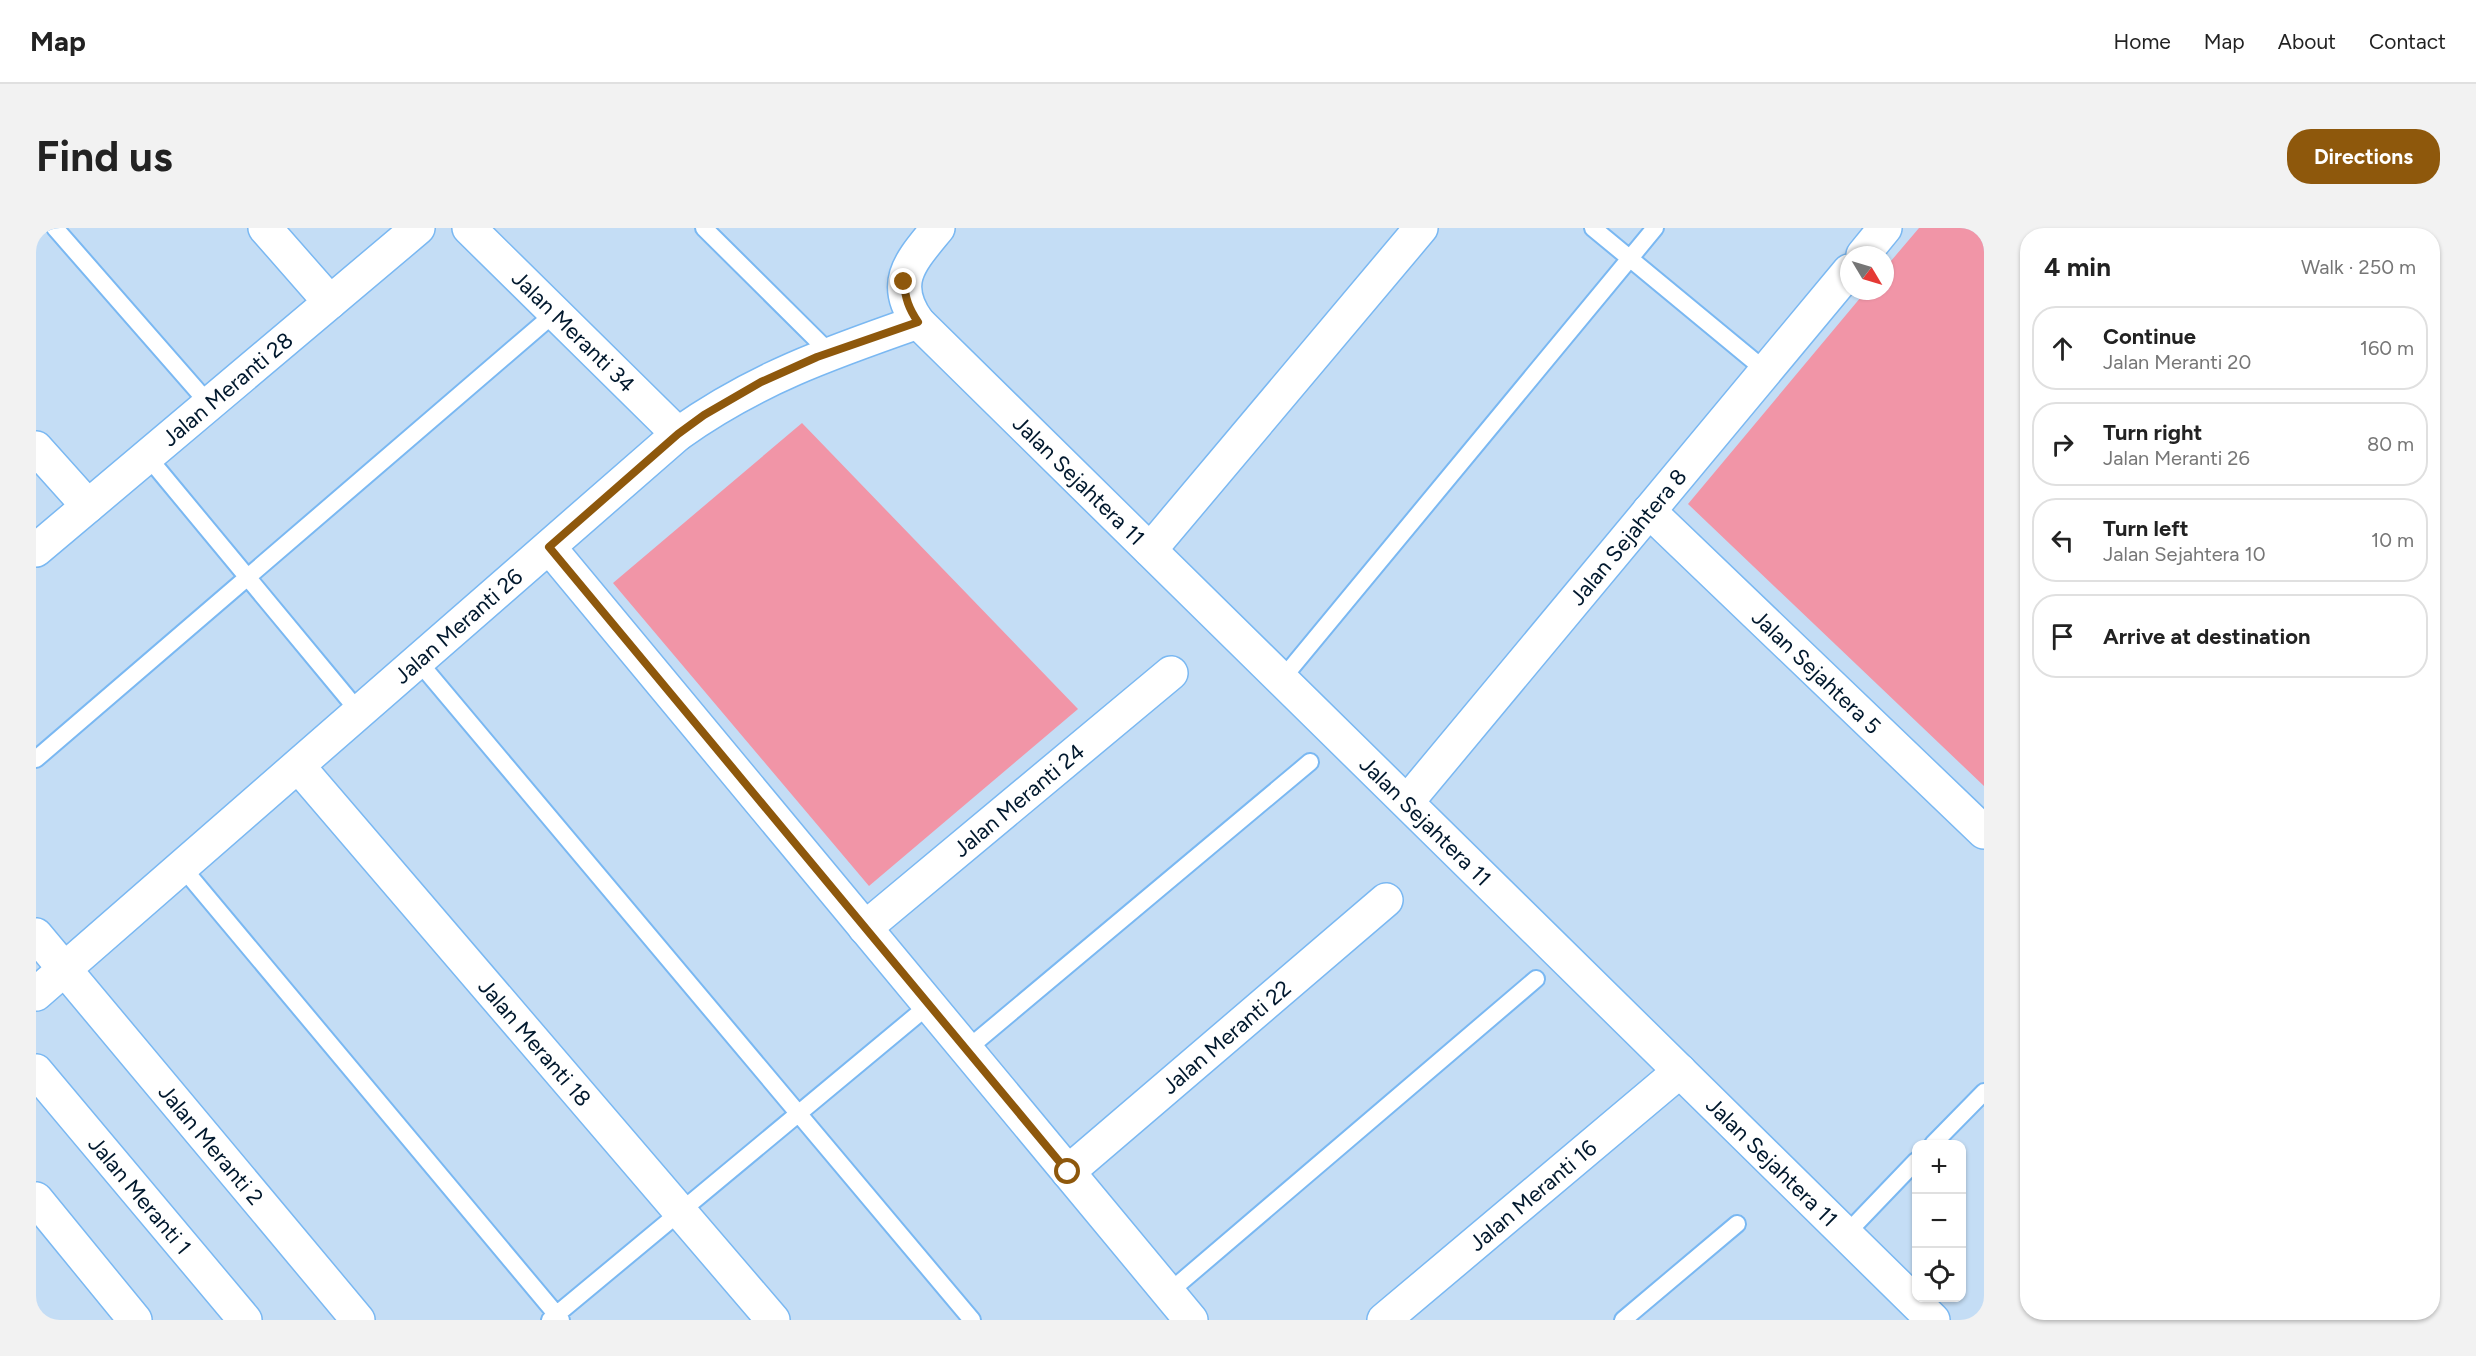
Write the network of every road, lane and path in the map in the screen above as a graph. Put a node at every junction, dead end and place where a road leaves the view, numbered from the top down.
1 (55, 228) edge
2 (265, 228) edge
3 (418, 228) edge
4 (469, 228) edge
5 (704, 228) edge
6 (939, 228) edge
7 (1422, 228) edge
8 (1593, 228) edge
9 (1655, 228) edge
10 (1885, 228) edge
11 (1870, 246) edge
12 (1630, 258) junction
13 (1840, 282) edge
14 (330, 302) junction
15 (555, 314) junction
16 (918, 322) junction
17 (830, 352) junction
18 (1766, 371) junction
19 (209, 404) junction
20 (678, 434) junction
21 (36, 448) edge
22 (147, 456) junction
23 (88, 506) junction
24 (1649, 511) junction
25 (549, 547) junction
26 (36, 550) edge
27 (1150, 550) junction
28 (248, 578) junction
29 (418, 661) junction
30 (1171, 673) dead end
31 (1282, 679) junction
32 (360, 712) junction
33 (36, 759) edge
34 (1310, 762) dead end
35 (298, 766) junction
36 (1407, 802) junction
37 (1984, 832) edge
38 (182, 867) junction
39 (1386, 900) dead end
40 (865, 928) junction
41 (36, 936) edge
42 (65, 969) junction
43 (1536, 979) dead end
44 (36, 994) edge
45 (929, 1005) junction
46 (966, 1050) junction
47 (36, 1071) edge
48 (1680, 1071) junction
49 (1984, 1092) edge
50 (798, 1113) junction
51 (1937, 1140) edge
52 (1912, 1166) edge
53 (1068, 1172) junction
54 (36, 1199) edge
55 (681, 1212) junction
56 (1737, 1224) dead end
57 (1846, 1234) junction
58 (1168, 1293) junction
59 (556, 1318) edge
60 (135, 1320) edge
61 (245, 1320) edge
62 (358, 1320) edge
63 (773, 1320) edge
64 (972, 1320) edge
65 (1191, 1320) edge
66 (1384, 1320) edge
67 (1623, 1320) edge
68 (1933, 1320) edge

1 - 19 lane
2 - 14 street
3 - 14 street, Jalan Meranti 28
4 - 15 street, Jalan Meranti 34
5 - 17 lane
6 - 16 street, Jalan Sejahtera 11
7 - 27 street
8 - 12 lane
9 - 12 lane
10 - 11 street
12 - 18 lane
12 - 31 lane
13 - 18 street, Jalan Sejahtera 8
14 - 19 street, Jalan Meranti 28
15 - 20 street, Jalan Meranti 34
15 - 28 lane
16 - 17 street, Jalan Meranti 26
16 - 27 street, Jalan Sejahtera 11
17 - 20 street, Jalan Meranti 26
18 - 24 street, Jalan Sejahtera 8
19 - 22 street, Jalan Meranti 28
20 - 25 street, Jalan Meranti 26
21 - 23 street
22 - 23 street, Jalan Meranti 28
22 - 28 lane
23 - 26 street, Jalan Meranti 28
24 - 36 street, Jalan Sejahtera 8
24 - 37 street, Jalan Sejahtera 5
25 - 29 street, Jalan Meranti 26
25 - 40 street
27 - 31 street, Jalan Sejahtera 11
28 - 32 lane
28 - 33 lane
29 - 32 street, Jalan Meranti 26
29 - 50 lane
30 - 40 street, Jalan Meranti 24
31 - 36 street, Jalan Sejahtera 11
32 - 35 street, Jalan Meranti 26
34 - 46 lane
35 - 38 street, Jalan Meranti 26
35 - 55 street, Jalan Meranti 18
36 - 48 street, Jalan Sejahtera 11
38 - 42 street, Jalan Meranti 26
38 - 59 lane
39 - 53 street, Jalan Meranti 22
40 - 45 street
41 - 42 street, Jalan Meranti 2
42 - 44 street, Jalan Meranti 26
42 - 62 street, Jalan Meranti 2
43 - 58 lane
45 - 46 street
45 - 50 lane
46 - 53 street
47 - 61 street, Jalan Meranti 1
48 - 57 street, Jalan Sejahtera 11
48 - 66 street, Jalan Meranti 16
49 - 51 lane
50 - 55 lane
50 - 64 lane
52 - 57 lane
53 - 58 street
54 - 60 street
55 - 59 lane
55 - 63 street, Jalan Meranti 18
56 - 67 lane
57 - 68 street, Jalan Sejahtera 11
58 - 65 street

